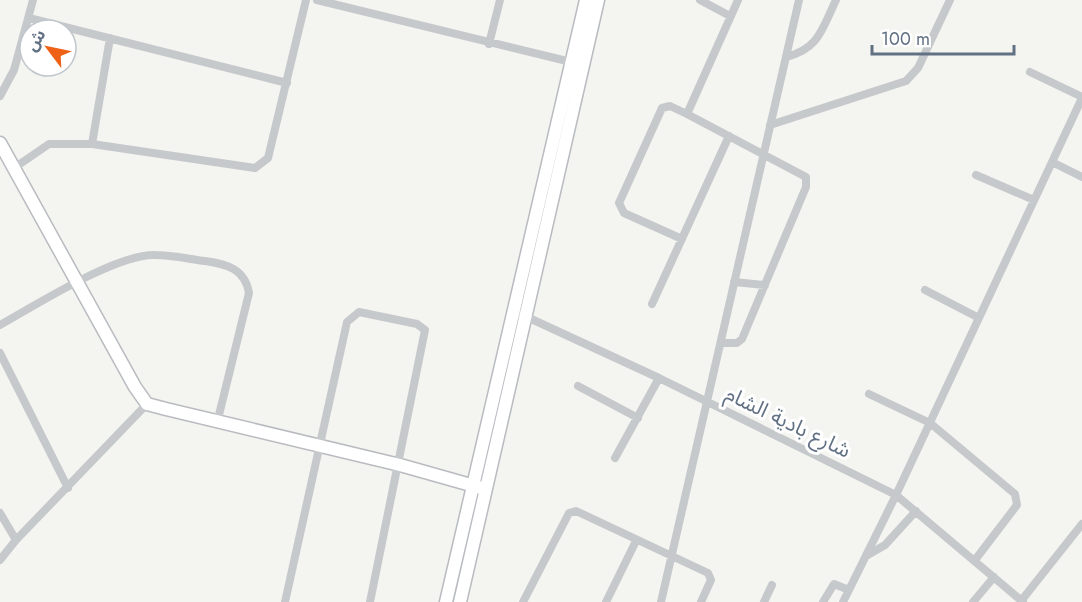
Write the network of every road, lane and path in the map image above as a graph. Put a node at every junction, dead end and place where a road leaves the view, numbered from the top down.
1 (33, 0) edge
2 (306, 0) edge
3 (317, 0) edge
4 (500, 0) edge
5 (586, 0) edge
6 (598, 0) edge
7 (700, 0) edge
8 (738, 0) edge
9 (799, 0) edge
10 (836, 0) edge
11 (950, 0) edge
12 (730, 16) junction
13 (29, 18) edge
14 (78, 30) edge
15 (110, 38) junction
16 (489, 44) junction
17 (18, 56) edge
18 (786, 57) junction
19 (571, 62) junction
20 (1030, 72) dead end
21 (287, 83) junction
22 (0, 96) edge
23 (1082, 98) edge
24 (687, 114) junction
25 (770, 126) junction
26 (729, 136) junction
27 (0, 143) edge
28 (92, 144) junction
29 (762, 152) junction
30 (1052, 162) junction
31 (14, 168) junction
32 (976, 175) dead end
33 (1082, 177) edge
34 (550, 181) junction
35 (1034, 200) junction
36 (682, 239) junction
37 (78, 281) junction
38 (734, 282) junction
39 (765, 285) junction
40 (924, 290) dead end
41 (652, 304) dead end
42 (514, 311) junction
43 (527, 316) junction
44 (979, 318) junction
45 (0, 325) edge
46 (721, 343) junction
47 (0, 353) edge
48 (659, 378) junction
49 (578, 386) dead end
50 (869, 394) dead end
51 (708, 402) junction
52 (147, 404) junction
53 (638, 418) junction
54 (217, 423) junction
55 (930, 423) junction
56 (320, 448) junction
57 (615, 458) dead end
58 (400, 465) junction
59 (472, 486) junction
60 (68, 488) junction
61 (485, 489) junction
62 (896, 495) junction
63 (916, 512) junction
64 (0, 513) edge
65 (1082, 524) edge
66 (15, 540) junction
67 (636, 541) junction
68 (672, 556) junction
69 (865, 556) junction
70 (0, 560) edge
71 (975, 560) junction
72 (994, 577) junction
73 (772, 585) dead end
74 (849, 590) junction
75 (1022, 601) edge
76 (285, 602) edge
77 (370, 602) edge
78 (446, 602) edge
79 (460, 602) edge
80 (524, 602) edge
81 (606, 602) edge
82 (661, 602) edge
83 (701, 602) edge
84 (764, 602) edge
85 (823, 602) edge
86 (843, 602) edge
87 (973, 602) edge

1 - 13 street
2 - 21 street
3 - 16 street
4 - 16 street
5 - 19 street
6 - 34 street
7 - 12 street
8 - 12 street
9 - 18 street
10 - 18 street
11 - 25 street
12 - 24 street
14 - 15 street
15 - 21 street
15 - 28 street
16 - 19 street
17 - 22 street
18 - 25 street
19 - 34 street
20 - 23 street
21 - 28 street
23 - 30 street
24 - 26 street
24 - 36 street
25 - 29 street
26 - 29 street
26 - 36 street
27 - 31 street
28 - 31 street
29 - 38 street
29 - 39 street
30 - 33 street
30 - 35 street
31 - 37 street
32 - 35 street
34 - 42 street
34 - 43 street
35 - 44 street
36 - 41 street
37 - 45 street
37 - 52 street
37 - 54 street
38 - 39 street
38 - 46 street
39 - 46 street
40 - 44 street
42 - 43 street, شارع بادية الشام
42 - 59 street
43 - 48 street, شارع بادية الشام
43 - 61 street
44 - 55 street
46 - 51 street
47 - 60 street
48 - 51 street, شارع بادية الشام
48 - 53 street
49 - 53 street
50 - 55 street
51 - 62 street, شارع بادية الشام
51 - 68 street
52 - 54 street
52 - 60 street
53 - 57 street
54 - 56 street
55 - 62 street
55 - 71 street
56 - 58 street
56 - 58 street
56 - 76 street
58 - 59 street
58 - 77 street
59 - 61 street
59 - 78 street
60 - 66 street
61 - 79 street
62 - 63 street, شارع بادية الشام
62 - 69 street
63 - 69 street
63 - 71 street, شارع بادية الشام
64 - 66 street
65 - 75 street
66 - 70 street
67 - 68 street
67 - 80 street
67 - 81 street
68 - 82 street
68 - 83 street
69 - 74 street
71 - 72 street, شارع بادية الشام
72 - 75 street, شارع بادية الشام
72 - 87 street
73 - 84 street
74 - 85 street
74 - 86 street

